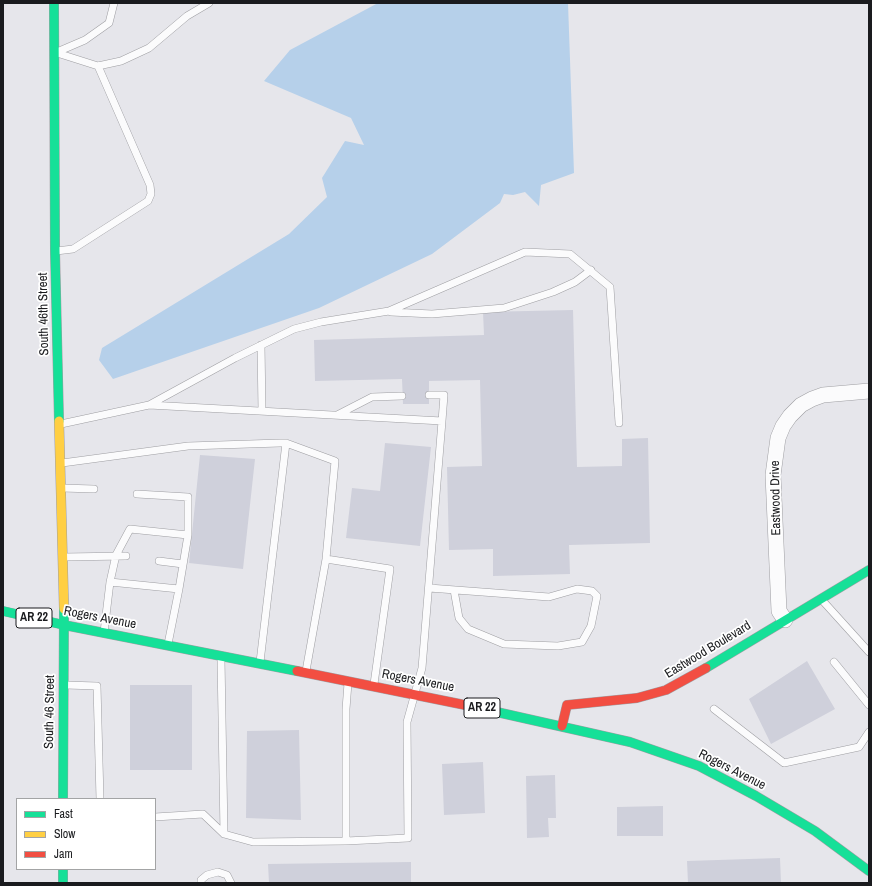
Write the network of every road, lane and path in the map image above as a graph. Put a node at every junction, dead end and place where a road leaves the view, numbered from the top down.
1 (54, 3) edge
2 (114, 3) edge
3 (209, 3) edge
4 (55, 53) junction
5 (98, 66) junction
6 (55, 251) junction
7 (591, 270) junction
8 (389, 312) junction
9 (261, 345) junction
10 (869, 391) edge
11 (429, 395) dead end
12 (402, 396) dead end
13 (149, 405) junction
14 (262, 411) junction
15 (337, 415) junction
16 (442, 421) junction
17 (618, 423) dead end
18 (59, 424) junction
19 (286, 443) junction
20 (60, 463) junction
21 (60, 488) junction
22 (94, 489) dead end
23 (137, 494) dead end
24 (188, 535) junction
25 (116, 555) junction
26 (126, 556) dead end
27 (63, 557) junction
28 (326, 559) junction
29 (158, 561) dead end
30 (183, 564) junction
31 (869, 570) edge
32 (110, 582) junction
33 (429, 588) junction
34 (179, 589) junction
35 (454, 590) junction
36 (821, 598) junction
37 (3, 611) edge
38 (785, 620) junction
39 (64, 624) junction
40 (104, 632) junction
41 (168, 644) junction
42 (869, 652) edge
43 (221, 654) junction
44 (260, 662) junction
45 (834, 662) dead end
46 (306, 672) junction
47 (348, 681) junction
48 (64, 685) junction
49 (374, 686) junction
50 (414, 694) junction
51 (869, 705) edge
52 (714, 709) dead end
53 (562, 726) junction
54 (869, 732) edge
55 (62, 798) edge
56 (100, 798) edge
57 (156, 816) edge
58 (224, 834) junction
59 (346, 841) junction
60 (63, 870) edge
61 (869, 871) edge
62 (64, 883) edge
63 (201, 883) edge
64 (231, 883) edge

1 - 4 street, South 46th Street
2 - 4 lane
3 - 5 lane
4 - 5 lane
4 - 6 street, South 46th Street
5 - 6 lane
6 - 18 street, South 46th Street
7 - 8 lane
7 - 8 lane
7 - 17 lane
8 - 9 lane
9 - 13 lane
9 - 14 lane
10 - 38 street, Eastwood Drive
11 - 16 lane
12 - 15 lane
13 - 14 lane
13 - 18 lane
14 - 15 lane
15 - 16 lane
16 - 33 lane
18 - 20 street, South 46th Street
19 - 20 lane
19 - 28 lane
19 - 44 lane
20 - 21 street, South 46th Street
21 - 22 lane
21 - 27 street, South 46th Street
23 - 24 lane
24 - 25 lane
24 - 30 lane
25 - 26 lane
25 - 27 lane
25 - 32 lane
27 - 39 street, South 46th Street
28 - 46 lane
28 - 49 lane
29 - 30 lane
30 - 34 lane
31 - 36 street, Eastwood Boulevard
32 - 34 lane
32 - 40 lane
33 - 35 lane
33 - 50 lane
34 - 41 lane
35 - 35 lane
36 - 38 street, Eastwood Boulevard
36 - 42 lane
37 - 39 street, Rogers Avenue / AR 22
38 - 53 street, Eastwood Boulevard
39 - 40 street, Rogers Avenue / AR 22
39 - 48 street, South 46 Street
40 - 41 street, Rogers Avenue / AR 22
41 - 43 street, Rogers Avenue / AR 22
43 - 44 street, Rogers Avenue / AR 22
43 - 58 lane
44 - 46 street, Rogers Avenue / AR 22
45 - 51 lane
46 - 47 street, Rogers Avenue / AR 22
47 - 49 street, Rogers Avenue / AR 22
47 - 59 lane
48 - 55 street, South 46 Street
48 - 56 lane
49 - 50 street, Rogers Avenue / AR 22
50 - 53 street, Rogers Avenue / AR 22
50 - 59 lane
52 - 54 lane
53 - 61 street, Rogers Avenue / AR 22
57 - 58 lane
58 - 59 lane
60 - 62 street
63 - 64 lane

